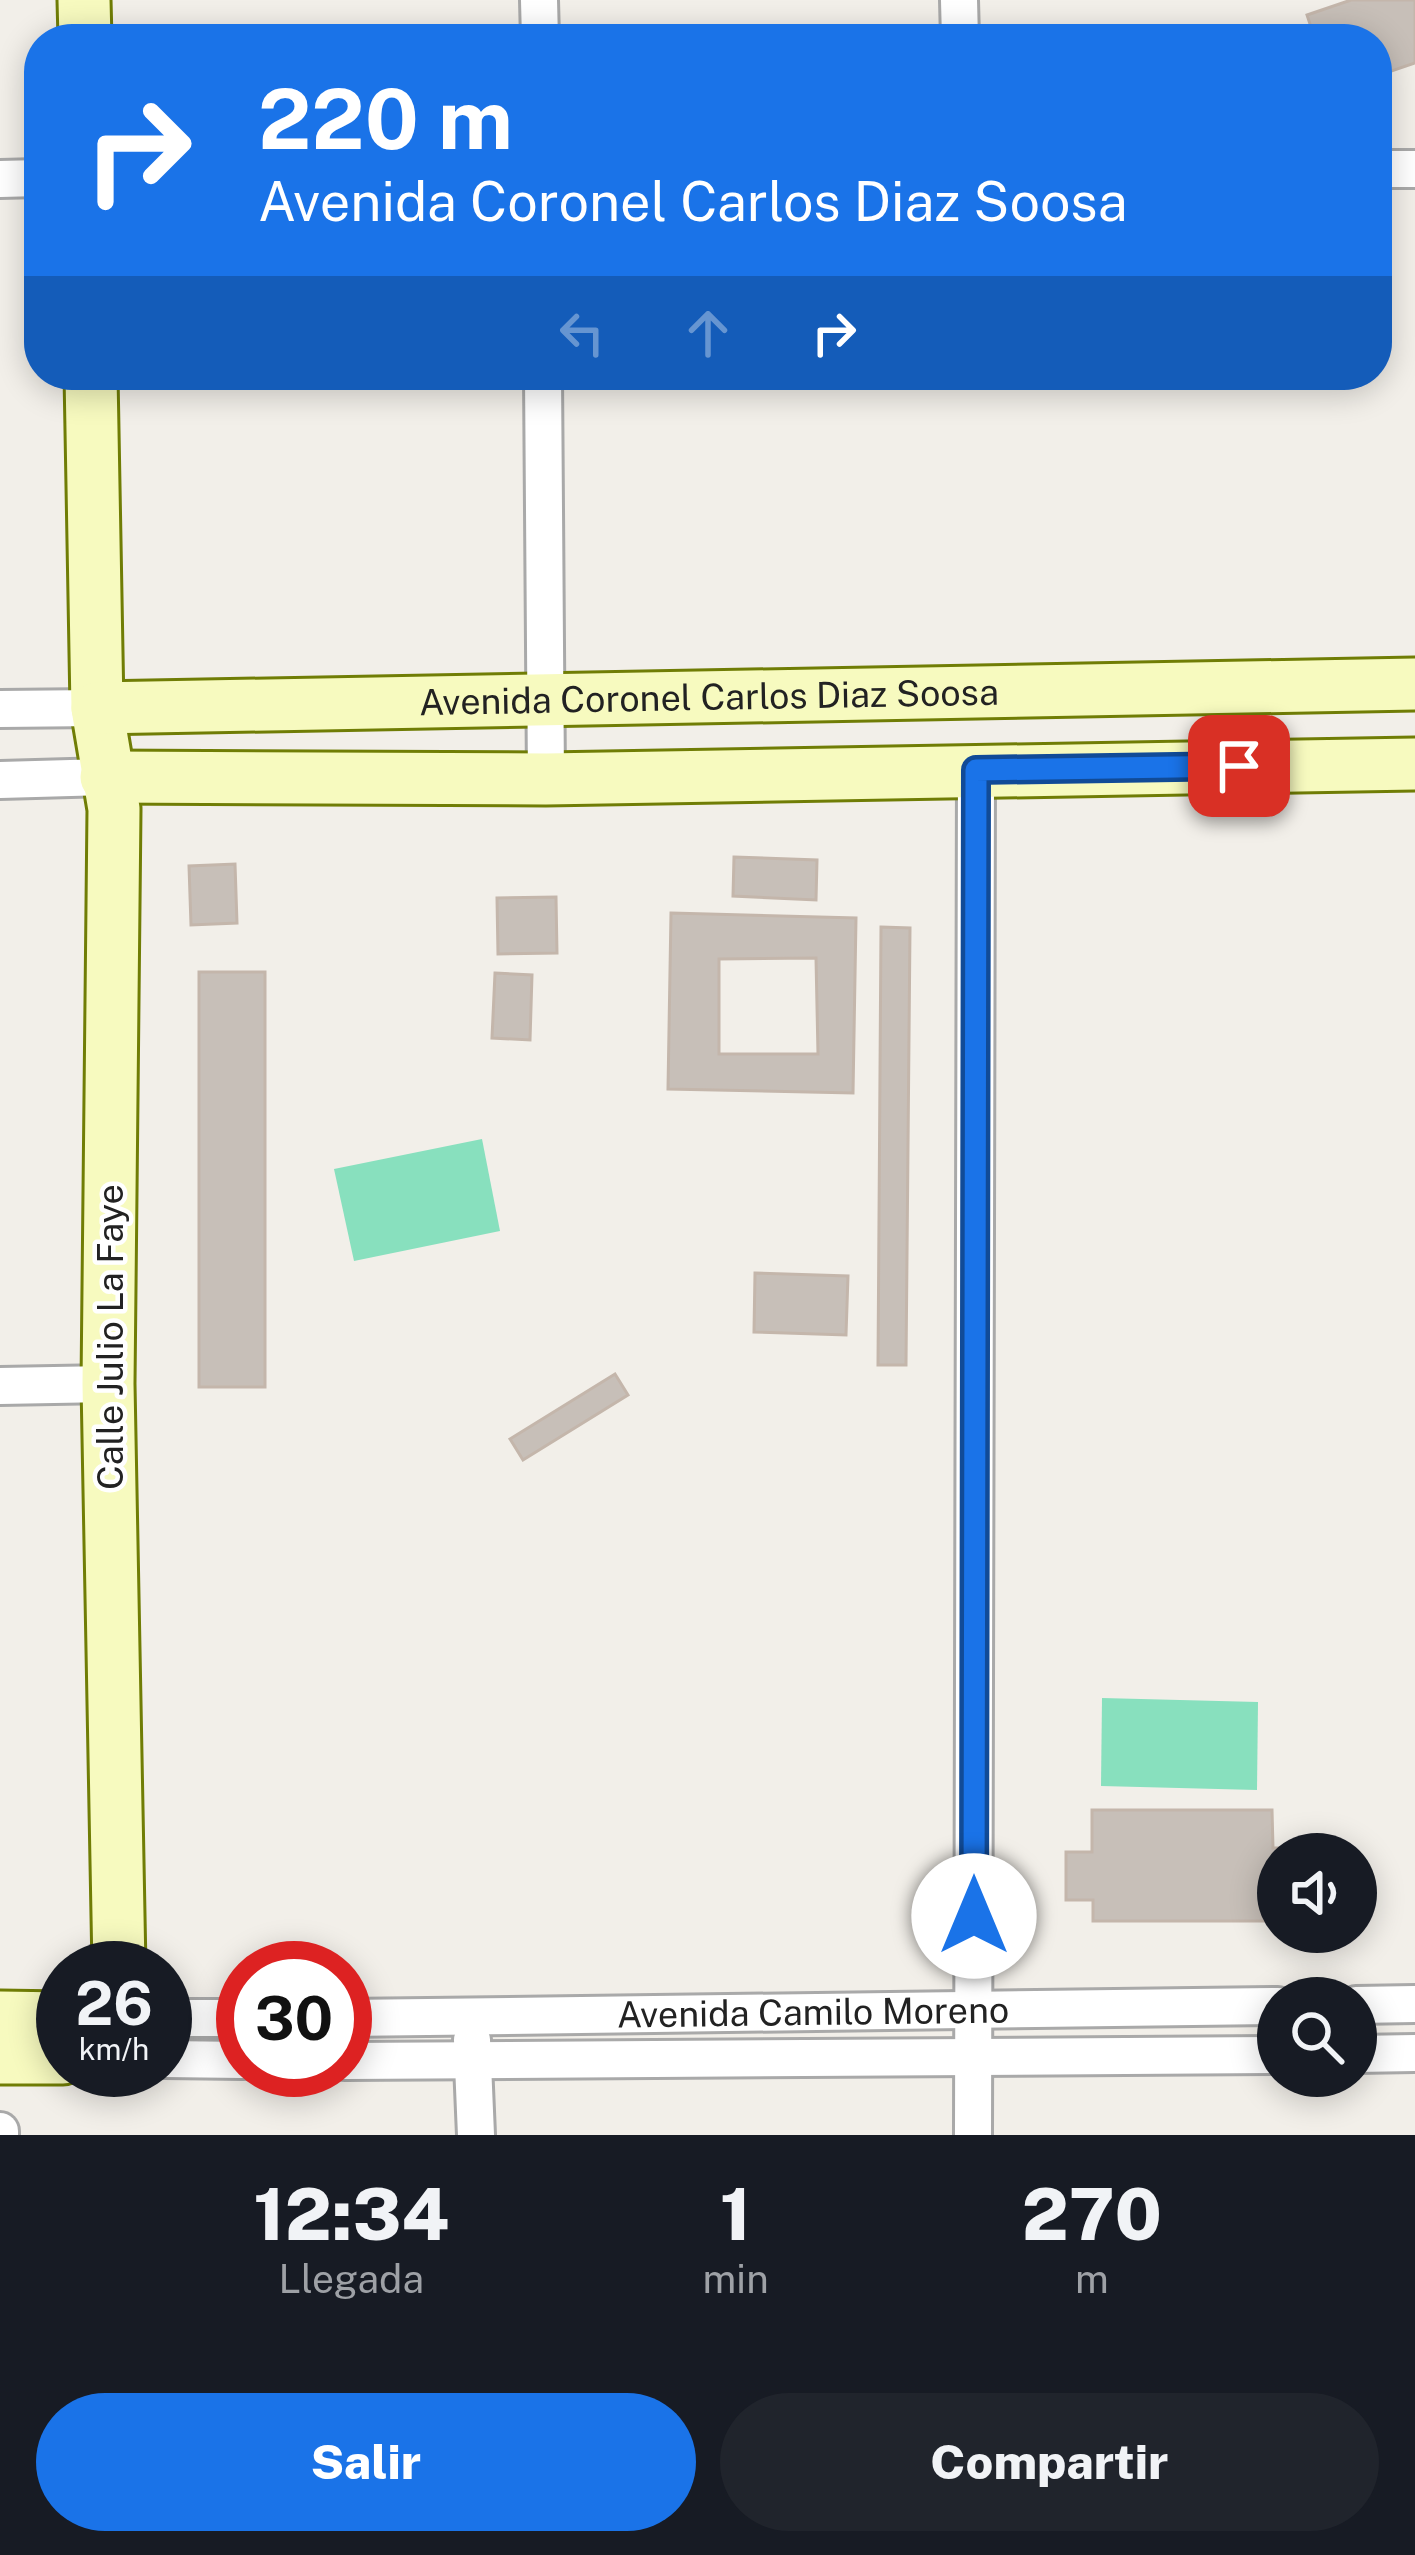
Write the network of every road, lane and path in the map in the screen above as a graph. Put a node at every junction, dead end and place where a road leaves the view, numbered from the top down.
1 (91, 390) edge
2 (543, 390) edge
3 (1415, 683) edge
4 (545, 701) junction
5 (97, 708) junction
6 (0, 709) edge
7 (1415, 764) edge
8 (976, 770) junction
9 (106, 777) junction
10 (546, 779) junction
11 (0, 780) edge
12 (108, 1384) junction
13 (0, 1386) edge
14 (118, 1941) edge
15 (1415, 2004) edge
16 (1377, 2005) edge
17 (1257, 2006) edge
18 (973, 2011) junction
19 (0, 2017) edge
20 (36, 2018) edge
21 (372, 2018) edge
22 (471, 2019) junction
23 (1415, 2053) edge
24 (1377, 2054) edge
25 (1257, 2055) edge
26 (0, 2058) edge
27 (36, 2058) edge
28 (972, 2059) junction
29 (372, 2061) edge
30 (472, 2062) junction
31 (476, 2135) edge
32 (973, 2135) edge

1 - 5 main road, Calle Julio La Faye
2 - 4 street
3 - 4 main road, Avenida Coronel Carlos Diaz Soosa
4 - 5 main road, Avenida Coronel Carlos Diaz Soosa
4 - 10 street
5 - 6 street, Avenida Coronel Carlos Diaz Soosa
5 - 9 main road, Calle Julio La Faye
7 - 8 main road
8 - 10 main road
8 - 18 street
9 - 10 main road
9 - 11 street
9 - 12 main road, Calle Julio La Faye
12 - 13 street
12 - 14 main road, Calle Julio La Faye
15 - 16 street
17 - 18 street, Avenida Camilo Moreno
18 - 22 street, Avenida Camilo Moreno
18 - 28 street
19 - 20 main road
21 - 22 street, Avenida Camilo Moreno
22 - 30 street
23 - 24 street
25 - 28 street, Avenida Camilo Moreno
26 - 27 main road
28 - 30 street, Avenida Camilo Moreno
28 - 32 street
29 - 30 street, Avenida Camilo Moreno
30 - 31 street

